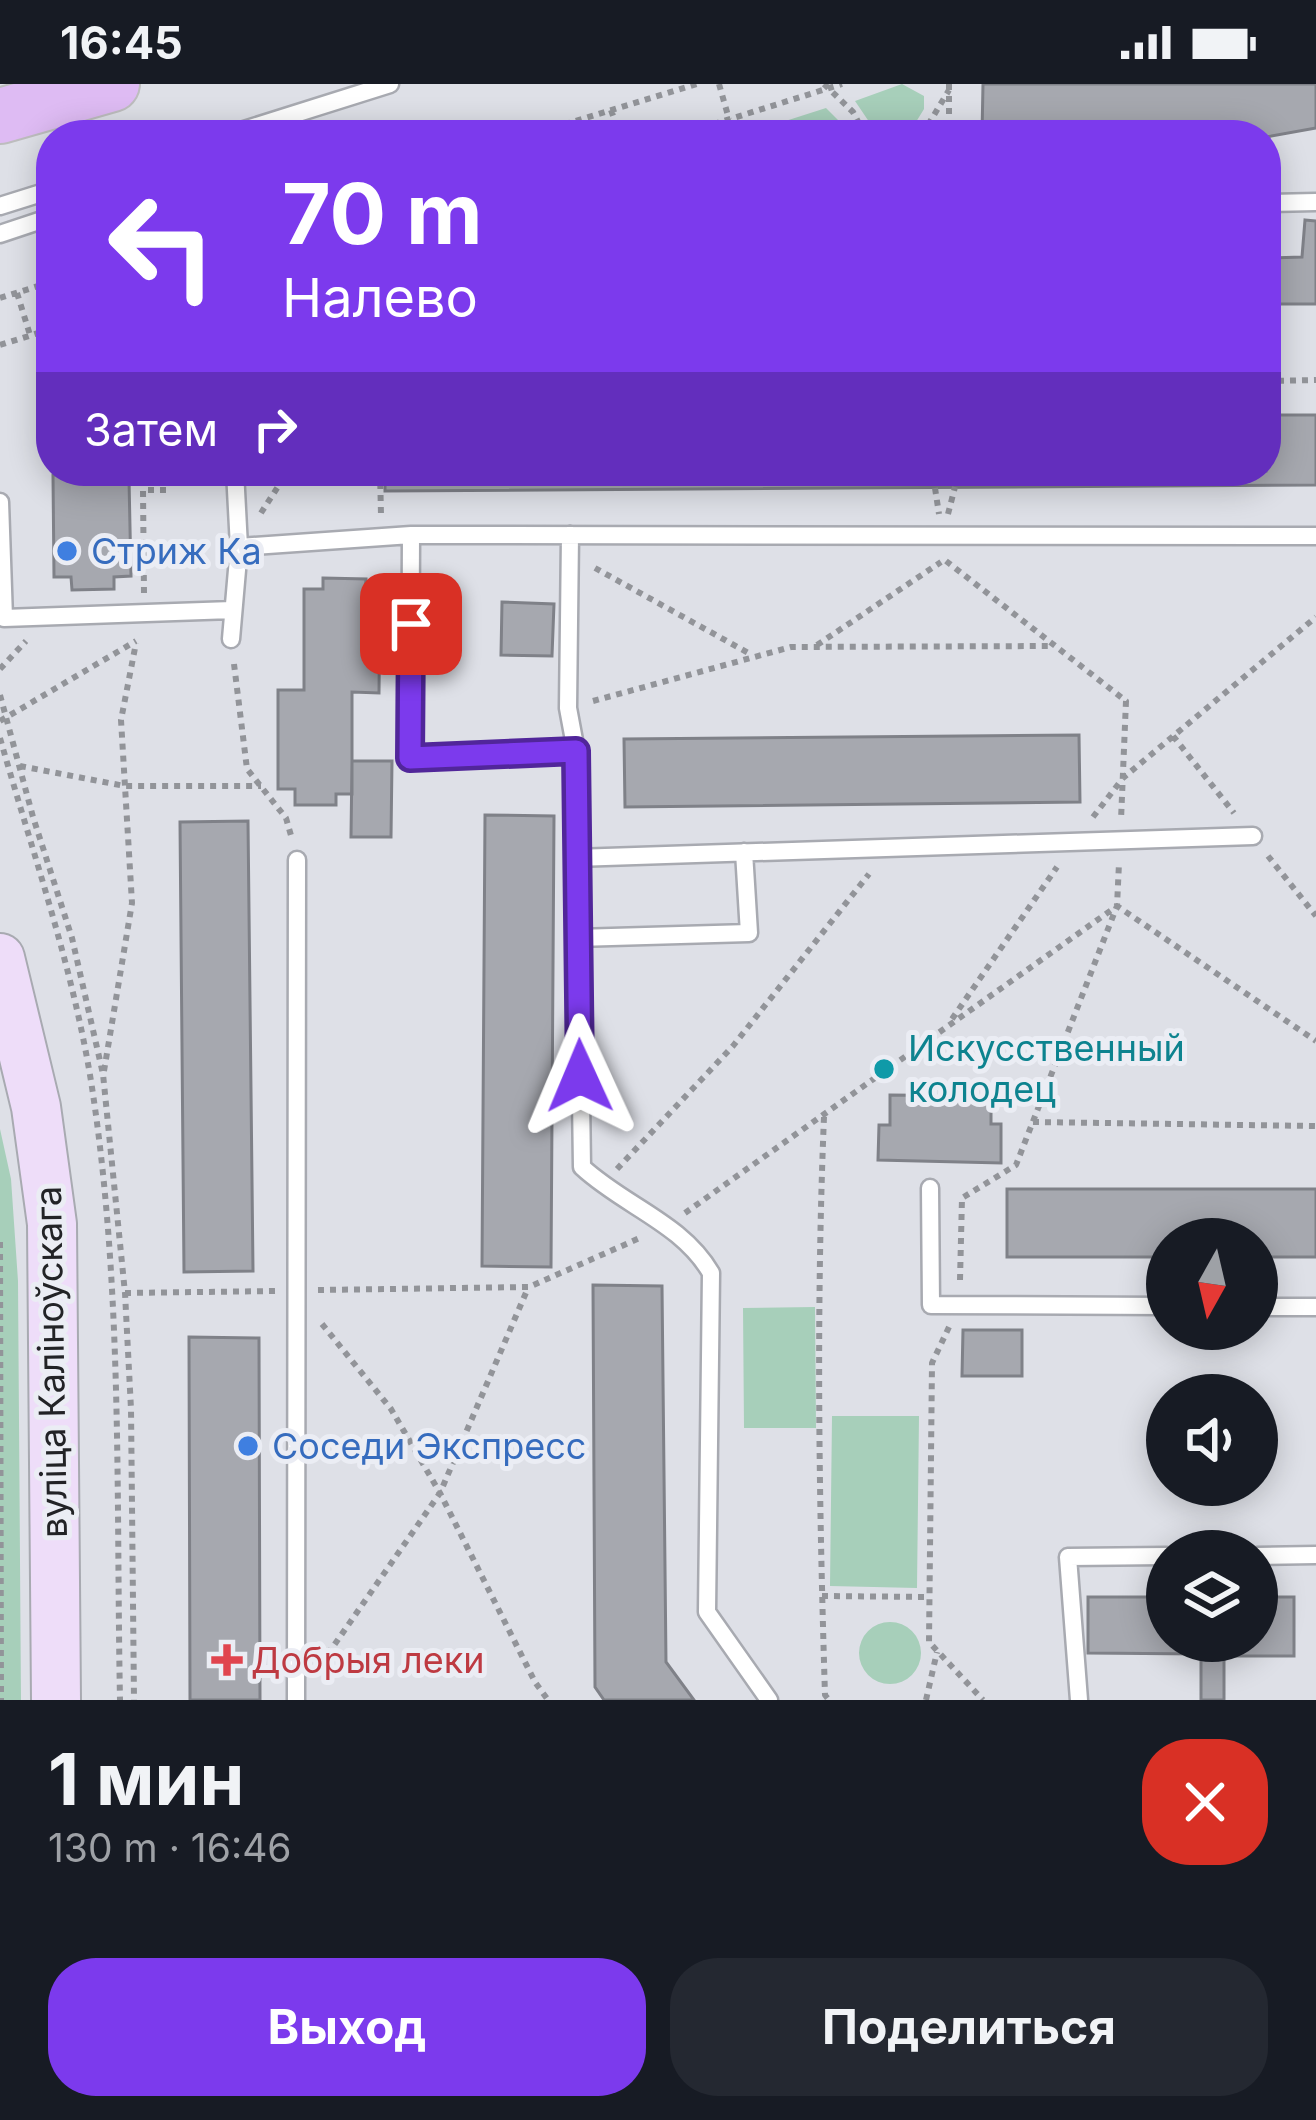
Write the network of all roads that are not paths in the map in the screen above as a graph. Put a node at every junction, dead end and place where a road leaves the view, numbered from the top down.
1 (112, 84) edge
2 (390, 84) edge
3 (0, 116) edge
4 (276, 120) edge
5 (36, 195) edge
6 (1316, 202) edge
7 (1281, 203) edge
8 (0, 206) edge
9 (36, 222) edge
10 (0, 234) edge
11 (236, 486) edge
12 (0, 502) edge
13 (411, 535) junction
14 (570, 535) junction
15 (1316, 536) edge
16 (239, 547) junction
17 (232, 610) junction
18 (231, 639) road end
19 (576, 751) junction
20 (1253, 836) dead end
21 (744, 852) junction
22 (574, 857) junction
23 (297, 860) road end
24 (577, 938) junction
25 (0, 958) edge
26 (930, 1188) dead end
27 (1146, 1306) edge
28 (1278, 1306) edge
29 (1316, 1307) edge
30 (1316, 1555) edge
31 (1146, 1556) edge
32 (1278, 1556) edge
33 (56, 1700) edge
34 (296, 1700) edge
35 (769, 1700) edge
36 (1079, 1700) edge

1 - 3 main road
2 - 4 lane
5 - 8 lane
6 - 7 lane
9 - 10 lane
11 - 16 lane
12 - 17 lane
13 - 14 lane
13 - 16 lane
13 - 19 lane
14 - 15 lane
14 - 19 lane
16 - 17 lane
17 - 18 lane
19 - 22 lane
20 - 21 lane
21 - 22 lane
21 - 24 lane
22 - 24 lane
23 - 34 lane
24 - 35 lane
25 - 33 main road, вуліца Каліноўскага
26 - 27 lane
28 - 29 lane
30 - 32 lane
31 - 36 lane

